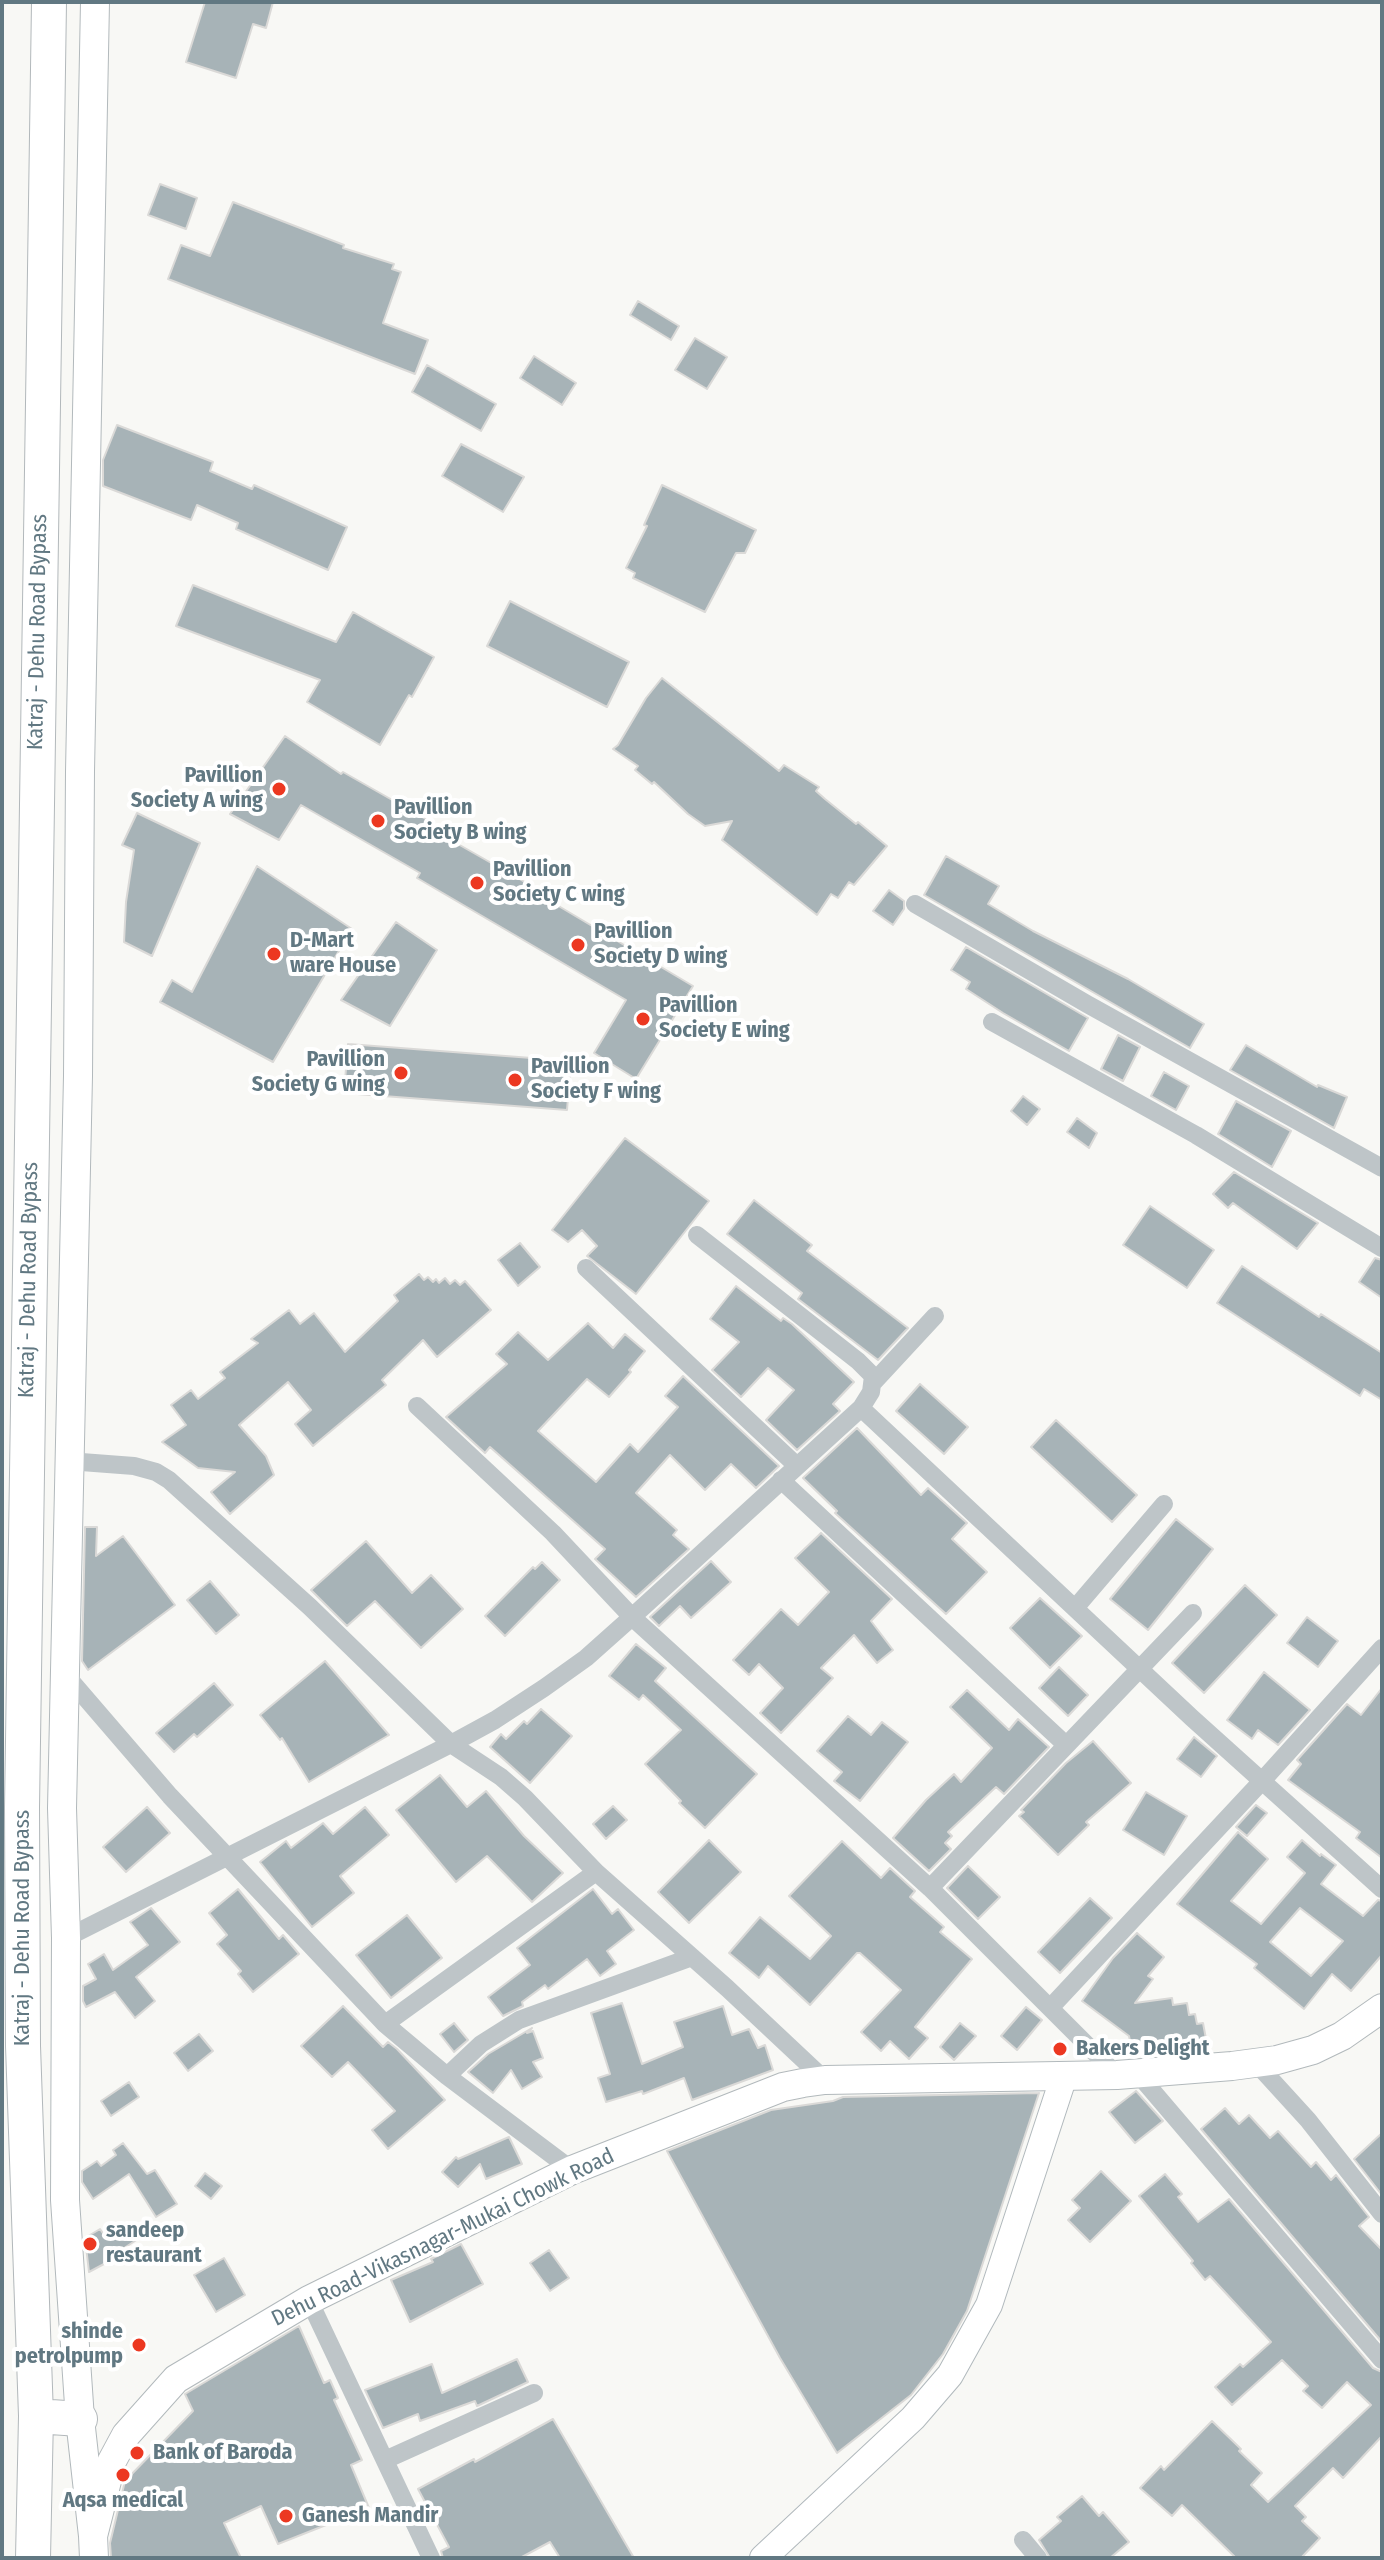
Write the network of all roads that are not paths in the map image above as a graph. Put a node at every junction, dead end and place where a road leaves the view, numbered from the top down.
1 (49, 2) edge
2 (95, 2) edge
3 (915, 904) dead end
4 (992, 1022) dead end
5 (1382, 1168) edge
6 (697, 1235) dead end
7 (1382, 1248) edge
8 (586, 1268) dead end
9 (935, 1316) dead end
10 (872, 1384) junction
11 (417, 1406) dead end
12 (861, 1408) junction
13 (68, 1461) junction
14 (796, 1465) junction
15 (781, 1480) junction
16 (1164, 1504) dead end
17 (1076, 1607) junction
18 (1193, 1613) dead end
19 (632, 1617) junction
20 (1382, 1648) edge
21 (1140, 1667) junction
22 (65, 1674) junction
23 (451, 1744) junction
24 (1065, 1744) junction
25 (1262, 1781) junction
26 (228, 1857) junction
27 (596, 1872) junction
28 (1380, 1884) edge
29 (930, 1888) junction
30 (66, 1938) junction
31 (692, 1957) junction
32 (1050, 2008) junction
33 (1382, 2008) edge
34 (385, 2024) junction
35 (1256, 2063) junction
36 (1128, 2075) junction
37 (447, 2076) junction
38 (1064, 2076) junction
39 (825, 2080) junction
40 (572, 2170) junction
41 (1382, 2214) edge
42 (309, 2300) junction
43 (1382, 2360) edge
44 (534, 2393) dead end
45 (36, 2416) junction
46 (80, 2419) junction
47 (385, 2460) junction
48 (1023, 2540) dead end
49 (94, 2547) edge
50 (33, 2558) edge
51 (430, 2558) edge
52 (763, 2558) edge
53 (1038, 2558) edge

1 - 45 highway, Katraj - Dehu Road Bypass
2 - 13 main road
3 - 5 street
4 - 7 street
6 - 10 street
8 - 14 street
9 - 10 street
10 - 12 street
11 - 19 street
12 - 14 street
12 - 17 street
13 - 22 main road
13 - 23 street
14 - 15 street
15 - 19 street
15 - 24 street
16 - 17 street
17 - 21 street
18 - 21 street
19 - 23 street
19 - 29 street
20 - 25 street
21 - 24 street
21 - 25 street
22 - 26 street
22 - 30 main road
23 - 26 street
23 - 27 street
24 - 29 street
25 - 28 street
25 - 32 street
26 - 30 street
26 - 34 street
27 - 31 street
27 - 34 street
29 - 32 street
30 - 46 main road
31 - 37 street
31 - 39 street
32 - 36 street
33 - 35 main road, Dehu Road-Vikasnagar-Mukai Chowk Road
34 - 37 street
35 - 36 main road, Dehu Road-Vikasnagar-Mukai Chowk Road
35 - 41 street
36 - 38 main road, Dehu Road-Vikasnagar-Mukai Chowk Road
36 - 43 street
37 - 40 street
38 - 39 main road, Dehu Road-Vikasnagar-Mukai Chowk Road
38 - 52 street
39 - 40 main road, Dehu Road-Vikasnagar-Mukai Chowk Road
40 - 42 main road, Dehu Road-Vikasnagar-Mukai Chowk Road
42 - 47 street
42 - 49 main road, Dehu Road-Vikasnagar-Mukai Chowk Road
44 - 47 street
45 - 46 highway
45 - 50 highway, Katraj - Dehu Road Bypass
46 - 49 main road
47 - 51 street
48 - 53 street

